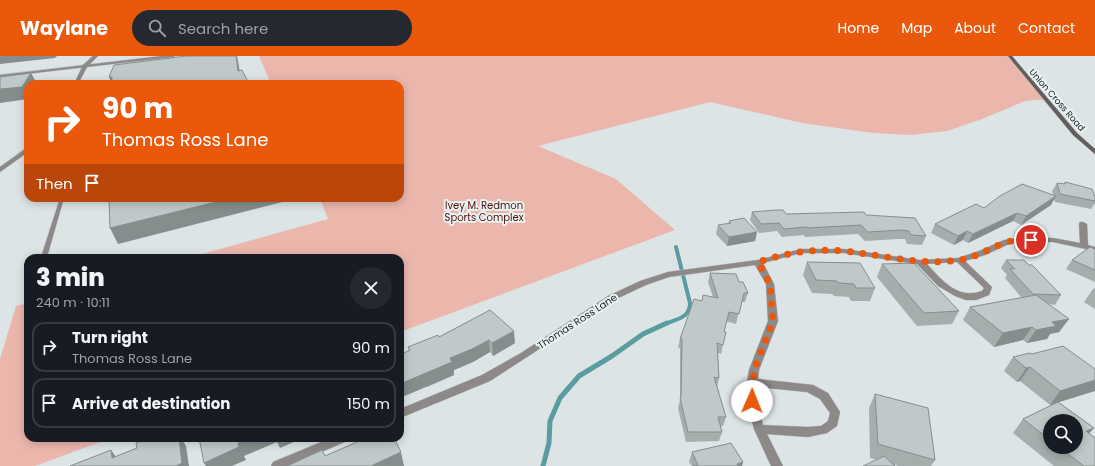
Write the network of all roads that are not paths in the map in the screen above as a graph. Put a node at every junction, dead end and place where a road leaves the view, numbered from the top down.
1 (88, 56) edge
2 (96, 56) edge
3 (173, 56) edge
4 (1010, 56) edge
5 (85, 66) junction
6 (0, 76) edge
7 (78, 80) edge
8 (24, 152) edge
9 (1095, 152) edge
10 (0, 170) edge
11 (61, 202) edge
12 (1083, 224) dead end
13 (1084, 246) junction
14 (1095, 248) edge
15 (44, 254) dead end
16 (959, 260) junction
17 (758, 262) junction
18 (920, 262) junction
19 (752, 382) junction
20 (404, 412) edge
21 (759, 429) junction
22 (334, 442) edge
23 (277, 466) edge
24 (777, 466) edge

1 - 5 street
2 - 5 street
3 - 5 street
4 - 9 main road, Union Cross Road
5 - 6 street
5 - 7 street
8 - 10 street
11 - 15 lane
12 - 13 street
13 - 14 street, Thomas Ross Lane
13 - 16 street, Thomas Ross Lane
16 - 18 street, Thomas Ross Lane
16 - 18 street
17 - 18 street, Thomas Ross Lane
17 - 19 street
17 - 20 street, Thomas Ross Lane
19 - 21 street
19 - 21 street
21 - 24 street
22 - 23 street

